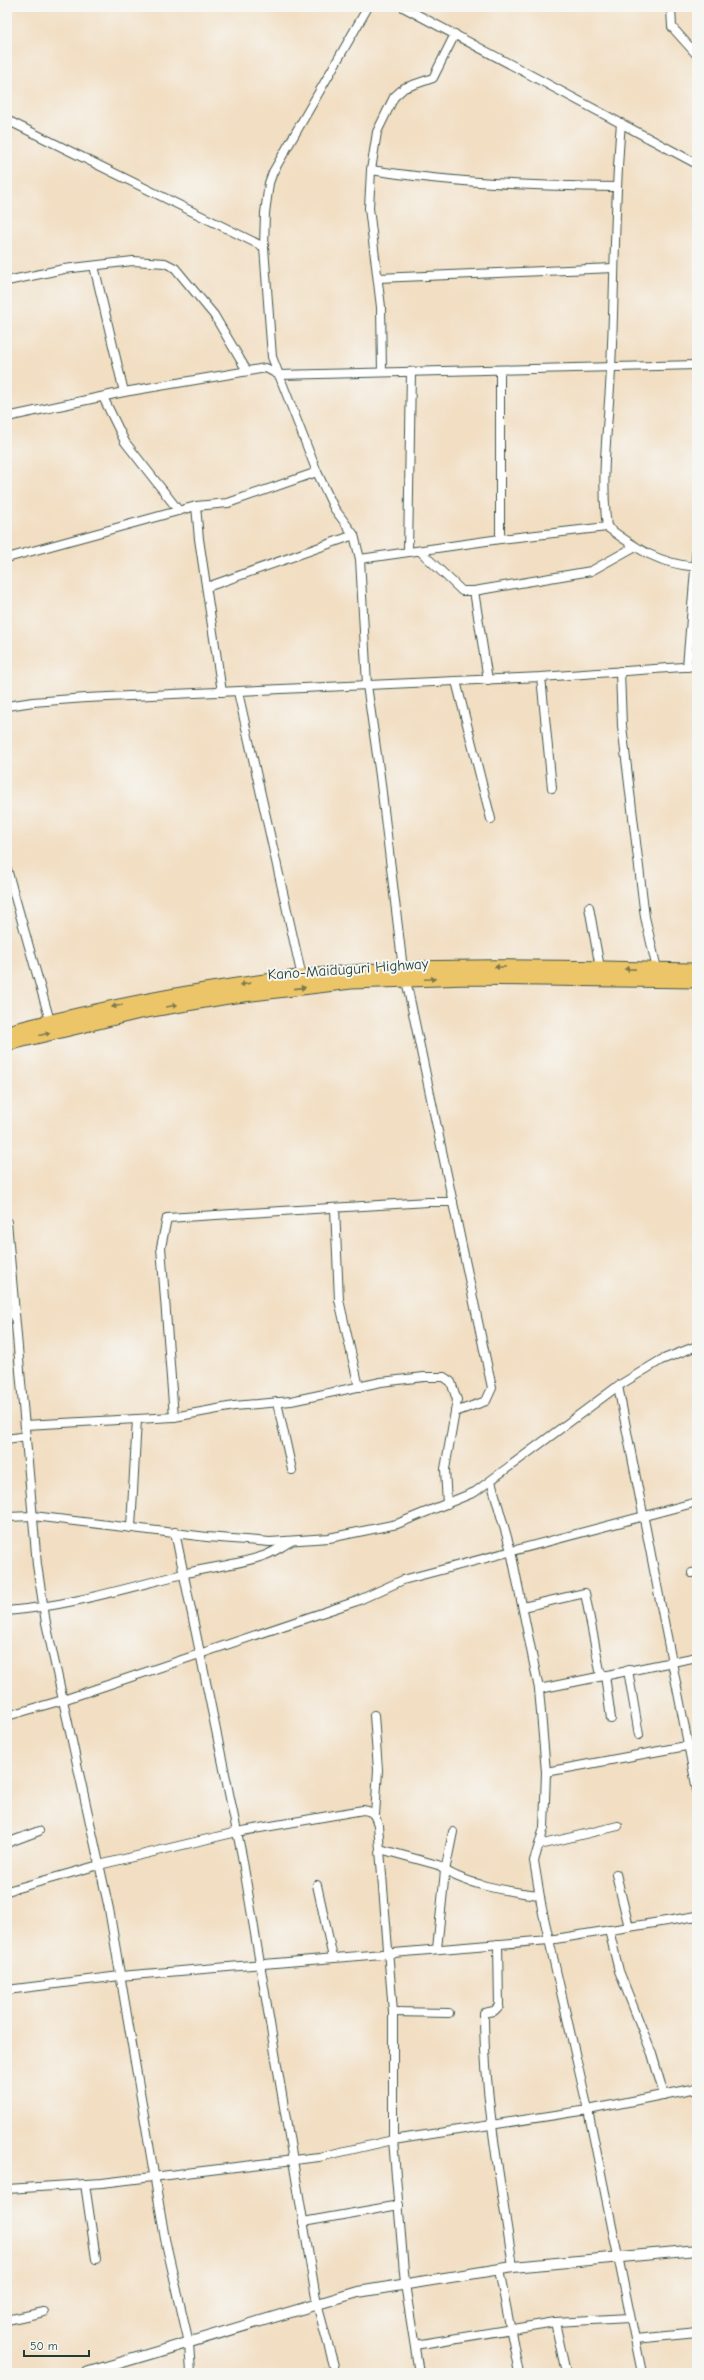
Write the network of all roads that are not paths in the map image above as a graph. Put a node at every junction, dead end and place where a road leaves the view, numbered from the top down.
1 (368, 7) edge
2 (403, 7) edge
3 (671, 7) edge
4 (455, 34) junction
5 (697, 55) edge
6 (7, 120) edge
7 (621, 123) junction
8 (697, 164) edge
9 (371, 170) junction
10 (616, 187) junction
11 (264, 247) junction
12 (94, 266) junction
13 (614, 268) junction
14 (378, 278) junction
15 (7, 281) edge
16 (697, 365) edge
17 (612, 367) junction
18 (500, 370) junction
19 (247, 371) junction
20 (382, 372) junction
21 (411, 372) junction
22 (279, 375) junction
23 (124, 392) junction
24 (103, 397) junction
25 (7, 418) edge
26 (317, 472) junction
27 (196, 506) junction
28 (179, 511) junction
29 (607, 527) junction
30 (354, 536) junction
31 (500, 539) junction
32 (697, 545) edge
33 (634, 547) junction
34 (420, 551) junction
35 (408, 552) junction
36 (7, 558) edge
37 (360, 559) junction
38 (696, 567) edge
39 (207, 587) junction
40 (474, 591) junction
41 (697, 666) edge
42 (687, 667) junction
43 (620, 671) junction
44 (541, 677) junction
45 (488, 680) junction
46 (456, 681) junction
47 (367, 686) junction
48 (222, 692) junction
49 (238, 692) junction
50 (7, 706) edge
51 (552, 788) dead end
52 (491, 819) dead end
53 (7, 869) edge
54 (589, 907) dead end
55 (600, 968) junction
56 (657, 969) junction
57 (697, 970) edge
58 (404, 974) junction
59 (302, 977) junction
60 (697, 981) edge
61 (50, 1021) junction
62 (7, 1032) edge
63 (7, 1044) edge
64 (453, 1202) junction
65 (334, 1208) junction
66 (7, 1222) edge
67 (11, 1314) edge
68 (697, 1346) edge
69 (618, 1386) junction
70 (359, 1387) junction
71 (277, 1402) junction
72 (455, 1412) junction
73 (174, 1417) junction
74 (137, 1419) junction
75 (25, 1425) junction
76 (26, 1436) junction
77 (7, 1439) edge
78 (292, 1470) dead end
79 (491, 1481) junction
80 (697, 1502) edge
81 (447, 1504) junction
82 (33, 1516) junction
83 (643, 1516) junction
84 (7, 1517) edge
85 (131, 1527) junction
86 (176, 1532) junction
87 (293, 1540) junction
88 (511, 1551) junction
89 (184, 1574) junction
90 (523, 1607) junction
91 (44, 1608) junction
92 (7, 1611) edge
93 (201, 1654) junction
94 (697, 1657) edge
95 (671, 1661) junction
96 (628, 1670) junction
97 (603, 1675) junction
98 (539, 1689) junction
99 (63, 1700) junction
100 (374, 1715) dead end
101 (7, 1716) edge
102 (611, 1719) dead end
103 (639, 1735) dead end
104 (697, 1744) edge
105 (687, 1746) junction
106 (546, 1772) junction
107 (697, 1790) edge
108 (375, 1815) junction
109 (618, 1826) dead end
110 (39, 1831) dead end
111 (237, 1832) junction
112 (452, 1832) dead end
113 (7, 1843) edge
114 (539, 1845) junction
115 (380, 1849) junction
116 (99, 1865) junction
117 (445, 1871) junction
118 (616, 1874) dead end
119 (317, 1885) dead end
120 (7, 1891) edge
121 (539, 1895) junction
122 (697, 1916) edge
123 (629, 1927) junction
124 (609, 1930) junction
125 (549, 1940) junction
126 (498, 1944) junction
127 (437, 1949) junction
128 (388, 1953) junction
129 (333, 1958) junction
130 (261, 1964) junction
131 (120, 1976) junction
132 (7, 1990) edge
133 (393, 2012) junction
134 (449, 2013) dead end
135 (697, 2088) edge
136 (664, 2095) junction
137 (588, 2110) junction
138 (492, 2125) junction
139 (393, 2140) junction
140 (293, 2160) junction
141 (154, 2176) junction
142 (85, 2184) junction
143 (7, 2189) edge
144 (398, 2205) junction
145 (303, 2222) junction
146 (697, 2250) edge
147 (619, 2256) junction
148 (96, 2259) dead end
149 (513, 2267) junction
150 (499, 2270) junction
151 (405, 2284) junction
152 (316, 2304) junction
153 (44, 2312) dead end
154 (629, 2318) junction
155 (7, 2320) edge
156 (555, 2322) junction
157 (510, 2329) junction
158 (697, 2333) edge
159 (635, 2339) junction
160 (189, 2343) junction
161 (415, 2346) junction
162 (335, 2372) edge
163 (86, 2373) edge
164 (191, 2373) edge
165 (326, 2373) edge
166 (419, 2373) edge
167 (519, 2373) edge
168 (566, 2373) edge
169 (642, 2373) edge

1 - 11 street
2 - 4 street
3 - 5 street
4 - 7 street
4 - 9 street
6 - 11 street
7 - 8 street
7 - 10 street
9 - 10 street
9 - 14 street
10 - 13 street
11 - 22 street
12 - 15 street
12 - 19 street
12 - 23 street
13 - 14 street
13 - 17 street
14 - 20 street
16 - 17 street
17 - 18 street
17 - 29 street
18 - 21 street
18 - 31 street
19 - 22 street
19 - 23 street
20 - 21 street
20 - 22 street
21 - 35 street
22 - 26 street
23 - 24 street
24 - 25 street
24 - 28 street
26 - 27 street
26 - 30 street
27 - 28 street
27 - 39 street
28 - 36 street
29 - 31 street
29 - 33 street
30 - 37 street
30 - 39 street
31 - 34 street
32 - 38 street
33 - 38 street
33 - 40 street
34 - 35 street
34 - 40 street
35 - 37 street
37 - 47 street
38 - 42 street
39 - 48 street
40 - 45 street
41 - 42 street
42 - 43 street
43 - 44 street
43 - 56 street
44 - 45 street
44 - 51 street
45 - 46 street
46 - 47 street
46 - 52 street
47 - 49 street
47 - 58 street
48 - 49 street
48 - 50 street
49 - 59 street
53 - 61 street
54 - 55 street
56 -> 55 highway, Kano-Maiduguri Highway
55 -> 58 highway, Kano-Maiduguri Highway
56 - 57 highway, Kano-Maiduguri Highway
58 - 59 highway, Kano-Maiduguri Highway
58 -> 60 highway, Kano-Maiduguri Highway
63 -> 58 highway, Kano-Maiduguri Highway
58 - 64 street
59 -> 61 highway, Kano-Maiduguri Highway
61 - 62 highway, Kano-Maiduguri Highway
64 - 65 street
64 - 72 street
65 - 70 street
65 - 73 street
66 - 67 street
67 - 75 street
68 - 69 street
69 - 79 street
69 - 83 street
70 - 71 street
70 - 72 street
71 - 73 street
71 - 78 street
72 - 81 street
73 - 74 street
74 - 75 street
74 - 85 street
75 - 76 street
76 - 77 street
76 - 82 street
79 - 81 street
79 - 88 street
80 - 83 street
81 - 87 street
82 - 84 street
82 - 85 street
82 - 91 street
83 - 88 street
83 - 95 street
85 - 86 street
86 - 87 street
86 - 89 street
87 - 89 street
88 - 90 street
88 - 93 street
89 - 91 street
89 - 93 street
90 - 97 street
90 - 98 street
91 - 92 street
91 - 99 street
93 - 99 street
93 - 111 street
94 - 95 street
95 - 96 street
95 - 105 street
96 - 97 street
96 - 103 street
97 - 98 street
97 - 102 street
98 - 106 street
99 - 101 street
99 - 116 street
100 - 108 street
104 - 105 street
105 - 106 street
105 - 107 street
106 - 114 street
108 - 111 street
108 - 115 street
109 - 114 street
110 - 113 street
111 - 116 street
111 - 130 street
112 - 117 street
114 - 121 street
115 - 117 street
115 - 128 street
116 - 120 street
116 - 131 street
117 - 121 street
117 - 127 street
118 - 123 street
119 - 129 street
121 - 125 street
122 - 123 street
123 - 124 street
124 - 125 street
124 - 136 street
125 - 126 street
125 - 137 street
126 - 127 street
126 - 138 street
127 - 128 street
128 - 129 street
128 - 133 street
129 - 130 street
130 - 131 street
130 - 140 street
131 - 132 street
131 - 141 street
133 - 134 street
133 - 139 street
135 - 136 street
136 - 137 street
137 - 138 street
137 - 147 street
138 - 139 street
138 - 149 street
139 - 140 street
139 - 144 street
140 - 141 street
140 - 145 street
141 - 142 street
141 - 160 street
142 - 143 street
142 - 148 street
144 - 145 street
144 - 151 street
145 - 152 street
146 - 147 street
147 - 149 street
147 - 154 street
149 - 150 street
150 - 151 street
150 - 157 street
151 - 152 street
151 - 161 street
152 - 160 street
152 - 162 street
153 - 155 street
154 - 156 street
154 - 159 street
156 - 157 street
156 - 168 street
157 - 161 street
157 - 167 street
158 - 159 street
159 - 169 street
160 - 163 street
160 - 164 street
161 - 166 street
162 - 165 street

